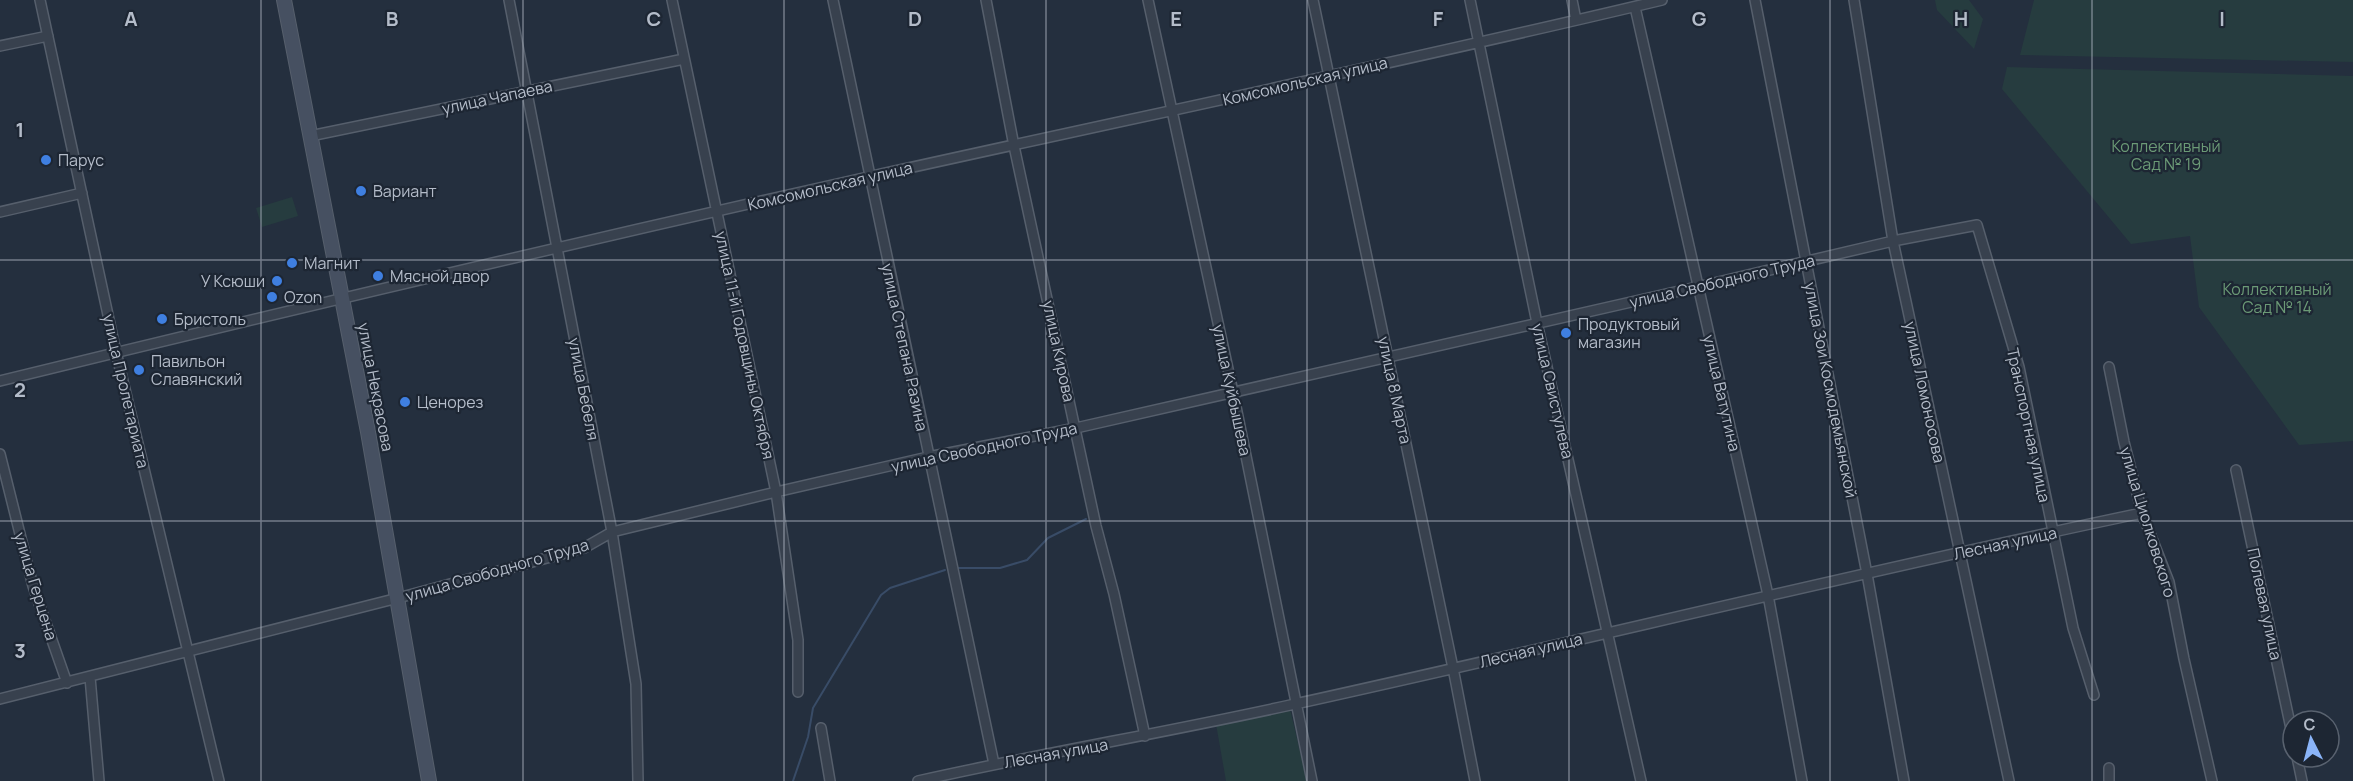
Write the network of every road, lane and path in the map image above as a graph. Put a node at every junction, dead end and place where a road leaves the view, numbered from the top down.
1 (40, 0) edge
2 (284, 0) edge
3 (509, 0) edge
4 (672, 0) edge
5 (833, 0) edge
6 (986, 0) edge
7 (1148, 0) edge
8 (1313, 0) edge
9 (1470, 0) edge
10 (1572, 0) edge
11 (1662, 0) edge
12 (1755, 0) edge
13 (1854, 0) edge
14 (1635, 7) junction
15 (1576, 20) junction
16 (48, 36) junction
17 (1478, 42) junction
18 (0, 46) edge
19 (684, 59) junction
20 (1331, 75) junction
21 (526, 91) junction
22 (1171, 111) junction
23 (310, 135) junction
24 (1014, 146) junction
25 (870, 177) junction
26 (82, 193) junction
27 (717, 211) junction
28 (0, 212) edge
29 (1977, 225) joint
30 (1893, 241) junction
31 (556, 247) junction
32 (1804, 261) junction
33 (1697, 287) junction
34 (342, 297) junction
35 (1537, 323) junction
36 (116, 352) junction
37 (1388, 357) junction
38 (2109, 367) dead end
39 (0, 381) edge
40 (1233, 392) junction
41 (1076, 428) junction
42 (0, 454) edge
43 (928, 457) junction
44 (2236, 470) dead end
45 (776, 492) junction
46 (2142, 513) junction
47 (612, 532) junction
48 (2052, 532) junction
49 (1960, 552) junction
50 (1868, 574) junction
51 (1768, 595) junction
52 (398, 598) junction
53 (1608, 633) junction
54 (189, 652) junction
55 (1454, 668) junction
56 (90, 677) junction
57 (67, 682) junction
58 (798, 692) dead end
59 (2094, 695) dead end
60 (0, 699) edge
61 (1296, 704) junction
62 (2287, 709) edge
63 (821, 728) dead end
64 (1145, 736) junction
65 (994, 764) junction
66 (2109, 768) dead end
67 (99, 781) edge
68 (219, 781) edge
69 (429, 781) edge
70 (638, 781) edge
71 (830, 781) edge
72 (918, 781) edge
73 (1312, 781) edge
74 (1475, 781) edge
75 (1641, 781) edge
76 (1802, 781) edge
77 (1904, 781) edge
78 (2009, 781) edge
79 (2109, 781) edge
80 (2212, 781) edge

1 - 16 street, улица Пролетариата
2 - 23 street, улица Некрасова
3 - 21 street, улица Бебеля
4 - 19 street, улица 11-й Годовщины Октября
5 - 25 street, улица Степана Разина
6 - 24 street, улица Кирова
7 - 22 street, улица Куйбышева
8 - 20 street, улица 8 Марта
9 - 17 street, улица Свистулева
10 - 15 street
11 - 14 street, Комсомольская улица
12 - 32 street, улица Зои Космодемьянской
13 - 30 street, улица Ломоносова
14 - 15 street, Комсомольская улица
14 - 33 street, улица Ватутина
15 - 17 street, Комсомольская улица
16 - 18 street
16 - 26 street, улица Пролетариата
17 - 20 street, Комсомольская улица
17 - 35 street, улица Свистулева
19 - 21 street, улица Чапаева
19 - 27 street, улица 11-й Годовщины Октября
20 - 22 street, Комсомольская улица
20 - 37 street, улица 8 Марта
21 - 23 street, улица Чапаева
21 - 31 street, улица Бебеля
22 - 24 street, Комсомольская улица
22 - 40 street, улица Куйбышева
23 - 34 street, улица Некрасова
24 - 25 street, Комсомольская улица
24 - 41 street, улица Кирова
25 - 27 street, Комсомольская улица
25 - 43 street, улица Степана Разина
26 - 28 street
26 - 36 street, улица Пролетариата
27 - 31 street, Комсомольская улица
27 - 45 street, улица 11-й Годовщины Октября
29 - 30 street, улица Свободного Труда
29 - 48 street, Транспортная улица
30 - 32 street, улица Свободного Труда
30 - 49 street, улица Ломоносова
31 - 34 street, Комсомольская улица
31 - 47 street, улица Бебеля
32 - 33 street, улица Свободного Труда
32 - 50 street, улица Зои Космодемьянской
33 - 35 street, улица Свободного Труда
33 - 51 street, улица Ватутина
34 - 36 street, Комсомольская улица
34 - 52 street, улица Некрасова
35 - 37 street, улица Свободного Труда
35 - 53 street, улица Свистулева
36 - 39 street, Комсомольская улица
36 - 54 street, улица Пролетариата
37 - 40 street, улица Свободного Труда
37 - 55 street, улица 8 Марта
38 - 46 street, улица Циолковского
40 - 41 street, улица Свободного Труда
40 - 61 street, улица Куйбышева
41 - 43 street, улица Свободного Труда
41 - 64 street, улица Кирова
42 - 57 street, улица Герцена
43 - 45 street, улица Свободного Труда
43 - 65 street, улица Степана Разина
44 - 62 street, Полевая улица
45 - 47 street, улица Свободного Труда
45 - 58 street, улица 11-й Годовщины Октября
46 - 48 street, Лесная улица
46 - 80 street, улица Циолковского
47 - 52 street, улица Свободного Труда
47 - 70 street, улица Бебеля
48 - 49 street, Лесная улица
48 - 59 street, Транспортная улица
49 - 50 street, Лесная улица
49 - 78 street, улица Ломоносова
50 - 51 street, Лесная улица
50 - 77 street, улица Зои Космодемьянской
51 - 53 street, Лесная улица
51 - 76 street, улица Ватутина
52 - 54 street, улица Свободного Труда
52 - 69 street, улица Некрасова
53 - 55 street, Лесная улица
53 - 75 street, улица Свистулева
54 - 56 street, улица Свободного Труда
54 - 68 street, улица Пролетариата
55 - 61 street, Лесная улица
55 - 74 street, улица 8 Марта
56 - 57 street, улица Свободного Труда
56 - 67 street
57 - 60 street, улица Свободного Труда
61 - 64 street, Лесная улица
61 - 73 street, улица Куйбышева
63 - 71 street
64 - 65 street, Лесная улица
65 - 72 street, Лесная улица
66 - 79 street

